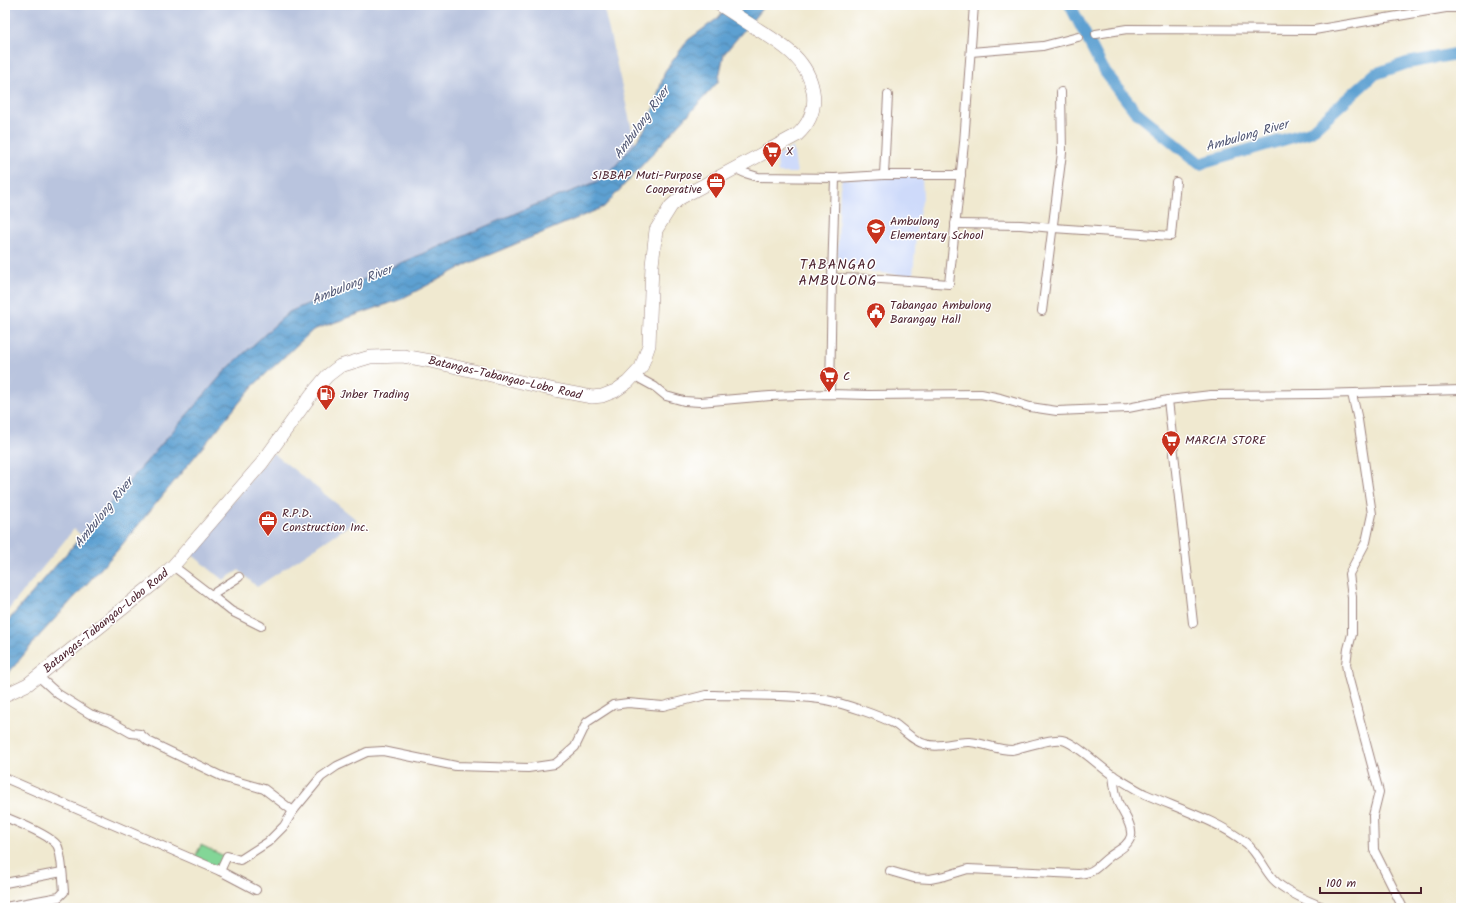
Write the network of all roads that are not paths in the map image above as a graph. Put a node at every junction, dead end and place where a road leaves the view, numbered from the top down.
1 (720, 5) edge
2 (974, 5) edge
3 (1461, 8) edge
4 (1096, 34) dead end
5 (1078, 37) dead end
6 (971, 52) junction
7 (1060, 92) dead end
8 (888, 95) dead end
9 (734, 168) junction
10 (884, 175) junction
11 (961, 175) junction
12 (835, 178) junction
13 (1176, 182) dead end
14 (955, 224) junction
15 (1054, 228) junction
16 (832, 278) junction
17 (1042, 311) dead end
18 (635, 376) junction
19 (1461, 390) edge
20 (830, 394) junction
21 (1352, 394) junction
22 (1168, 400) junction
23 (173, 566) junction
24 (239, 577) dead end
25 (211, 595) junction
26 (1193, 623) dead end
27 (261, 626) dead end
28 (38, 676) junction
29 (5, 695) edge
30 (1113, 775) junction
31 (5, 778) edge
32 (292, 811) junction
33 (5, 816) edge
34 (220, 871) junction
35 (890, 871) dead end
36 (62, 872) junction
37 (5, 883) edge
38 (256, 890) dead end
39 (5, 907) edge
40 (1326, 908) edge
41 (1403, 908) edge

1 - 9 main road, Batangas-Tabangao-Lobo Road
2 - 6 street
3 - 4 street
5 - 6 street
6 - 11 street
7 - 15 street
8 - 10 street
9 - 12 street
9 - 18 main road, Batangas-Tabangao-Lobo Road
10 - 11 street
10 - 12 street
11 - 14 street
12 - 16 street
13 - 15 street
14 - 15 street
14 - 16 street
15 - 17 street
16 - 20 street
18 - 20 street
18 - 23 main road, Batangas-Tabangao-Lobo Road
19 - 21 street
20 - 22 street
21 - 22 street
21 - 41 street
22 - 26 street
23 - 25 street
23 - 28 main road, Batangas-Tabangao-Lobo Road
24 - 25 street
25 - 27 street
28 - 29 main road, Batangas-Tabangao-Lobo Road
28 - 32 street
30 - 32 street
30 - 35 street
30 - 40 street
31 - 34 street
32 - 34 street
33 - 36 street
34 - 38 street
36 - 37 street
36 - 39 street

